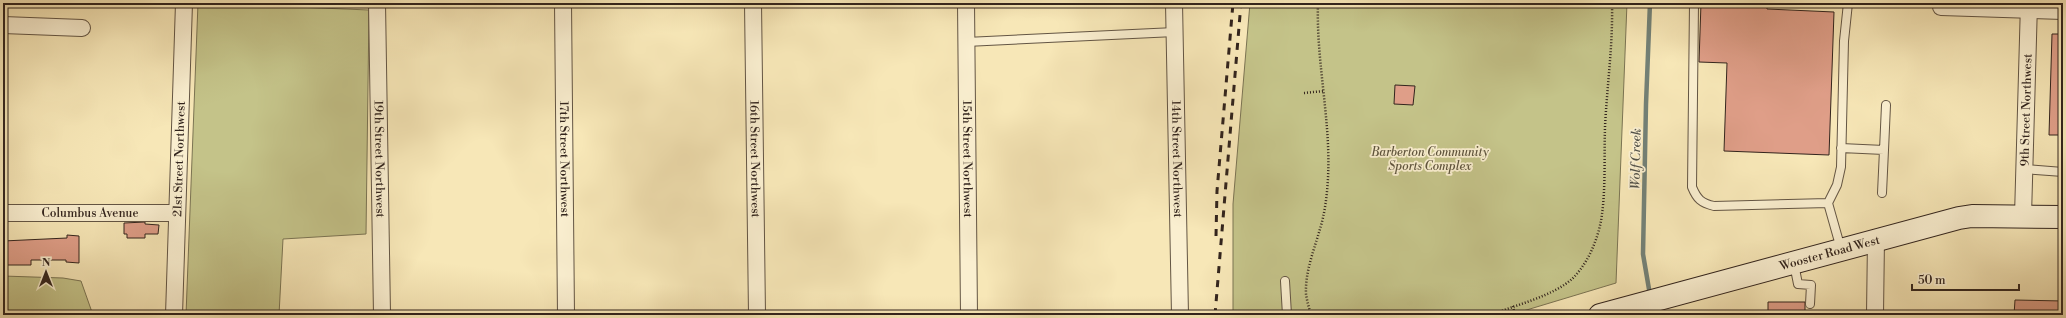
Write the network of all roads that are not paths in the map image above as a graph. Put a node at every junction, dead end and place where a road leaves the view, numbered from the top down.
1 (184, 3) edge
2 (377, 3) edge
3 (563, 3) edge
4 (753, 3) edge
5 (966, 3) edge
6 (1174, 3) edge
7 (1694, 3) edge
8 (1848, 3) edge
9 (1941, 7) dead end
10 (2029, 7) edge
11 (2063, 11) edge
12 (3, 25) edge
13 (82, 28) dead end
14 (1175, 32) junction
15 (966, 42) junction
16 (1886, 105) dead end
17 (1841, 148) junction
18 (1884, 150) junction
19 (2024, 169) junction
20 (2063, 172) edge
21 (1882, 193) dead end
22 (1828, 203) junction
23 (3, 213) edge
24 (176, 213) junction
25 (2023, 216) junction
26 (2063, 217) edge
27 (1876, 240) junction
28 (1841, 250) junction
29 (1794, 263) junction
30 (1286, 281) dead end
31 (1810, 304) dead end
32 (1607, 313) edge
33 (174, 315) edge
34 (382, 315) edge
35 (566, 315) edge
36 (757, 315) edge
37 (970, 315) edge
38 (1180, 315) edge
39 (1287, 315) edge
40 (1875, 315) edge

1 - 24 street, 21st Street Northwest
2 - 34 street, 19th Street Northwest
3 - 35 street, 17th Street Northwest
4 - 36 street, 16th Street Northwest
5 - 15 street, 15th Street Northwest
6 - 14 street, 14th Street Northwest
7 - 22 lane
8 - 17 lane
9 - 10 street
10 - 11 street
10 - 19 street, 9th Street Northwest
12 - 13 street
14 - 15 lane
14 - 38 street, 14th Street Northwest
15 - 37 street, 15th Street Northwest
16 - 18 lane
17 - 18 lane
17 - 22 lane
18 - 21 lane
19 - 20 lane
19 - 25 street, 9th Street Northwest
22 - 28 lane
23 - 24 street, Columbus Avenue
24 - 33 street, 21st Street Northwest
25 - 26 main road, Wooster Road West
25 - 27 main road, Wooster Road West
27 - 28 main road, Wooster Road West
27 - 40 street
28 - 29 main road, Wooster Road West
29 - 31 lane
29 - 32 main road, Wooster Road West
30 - 39 lane

